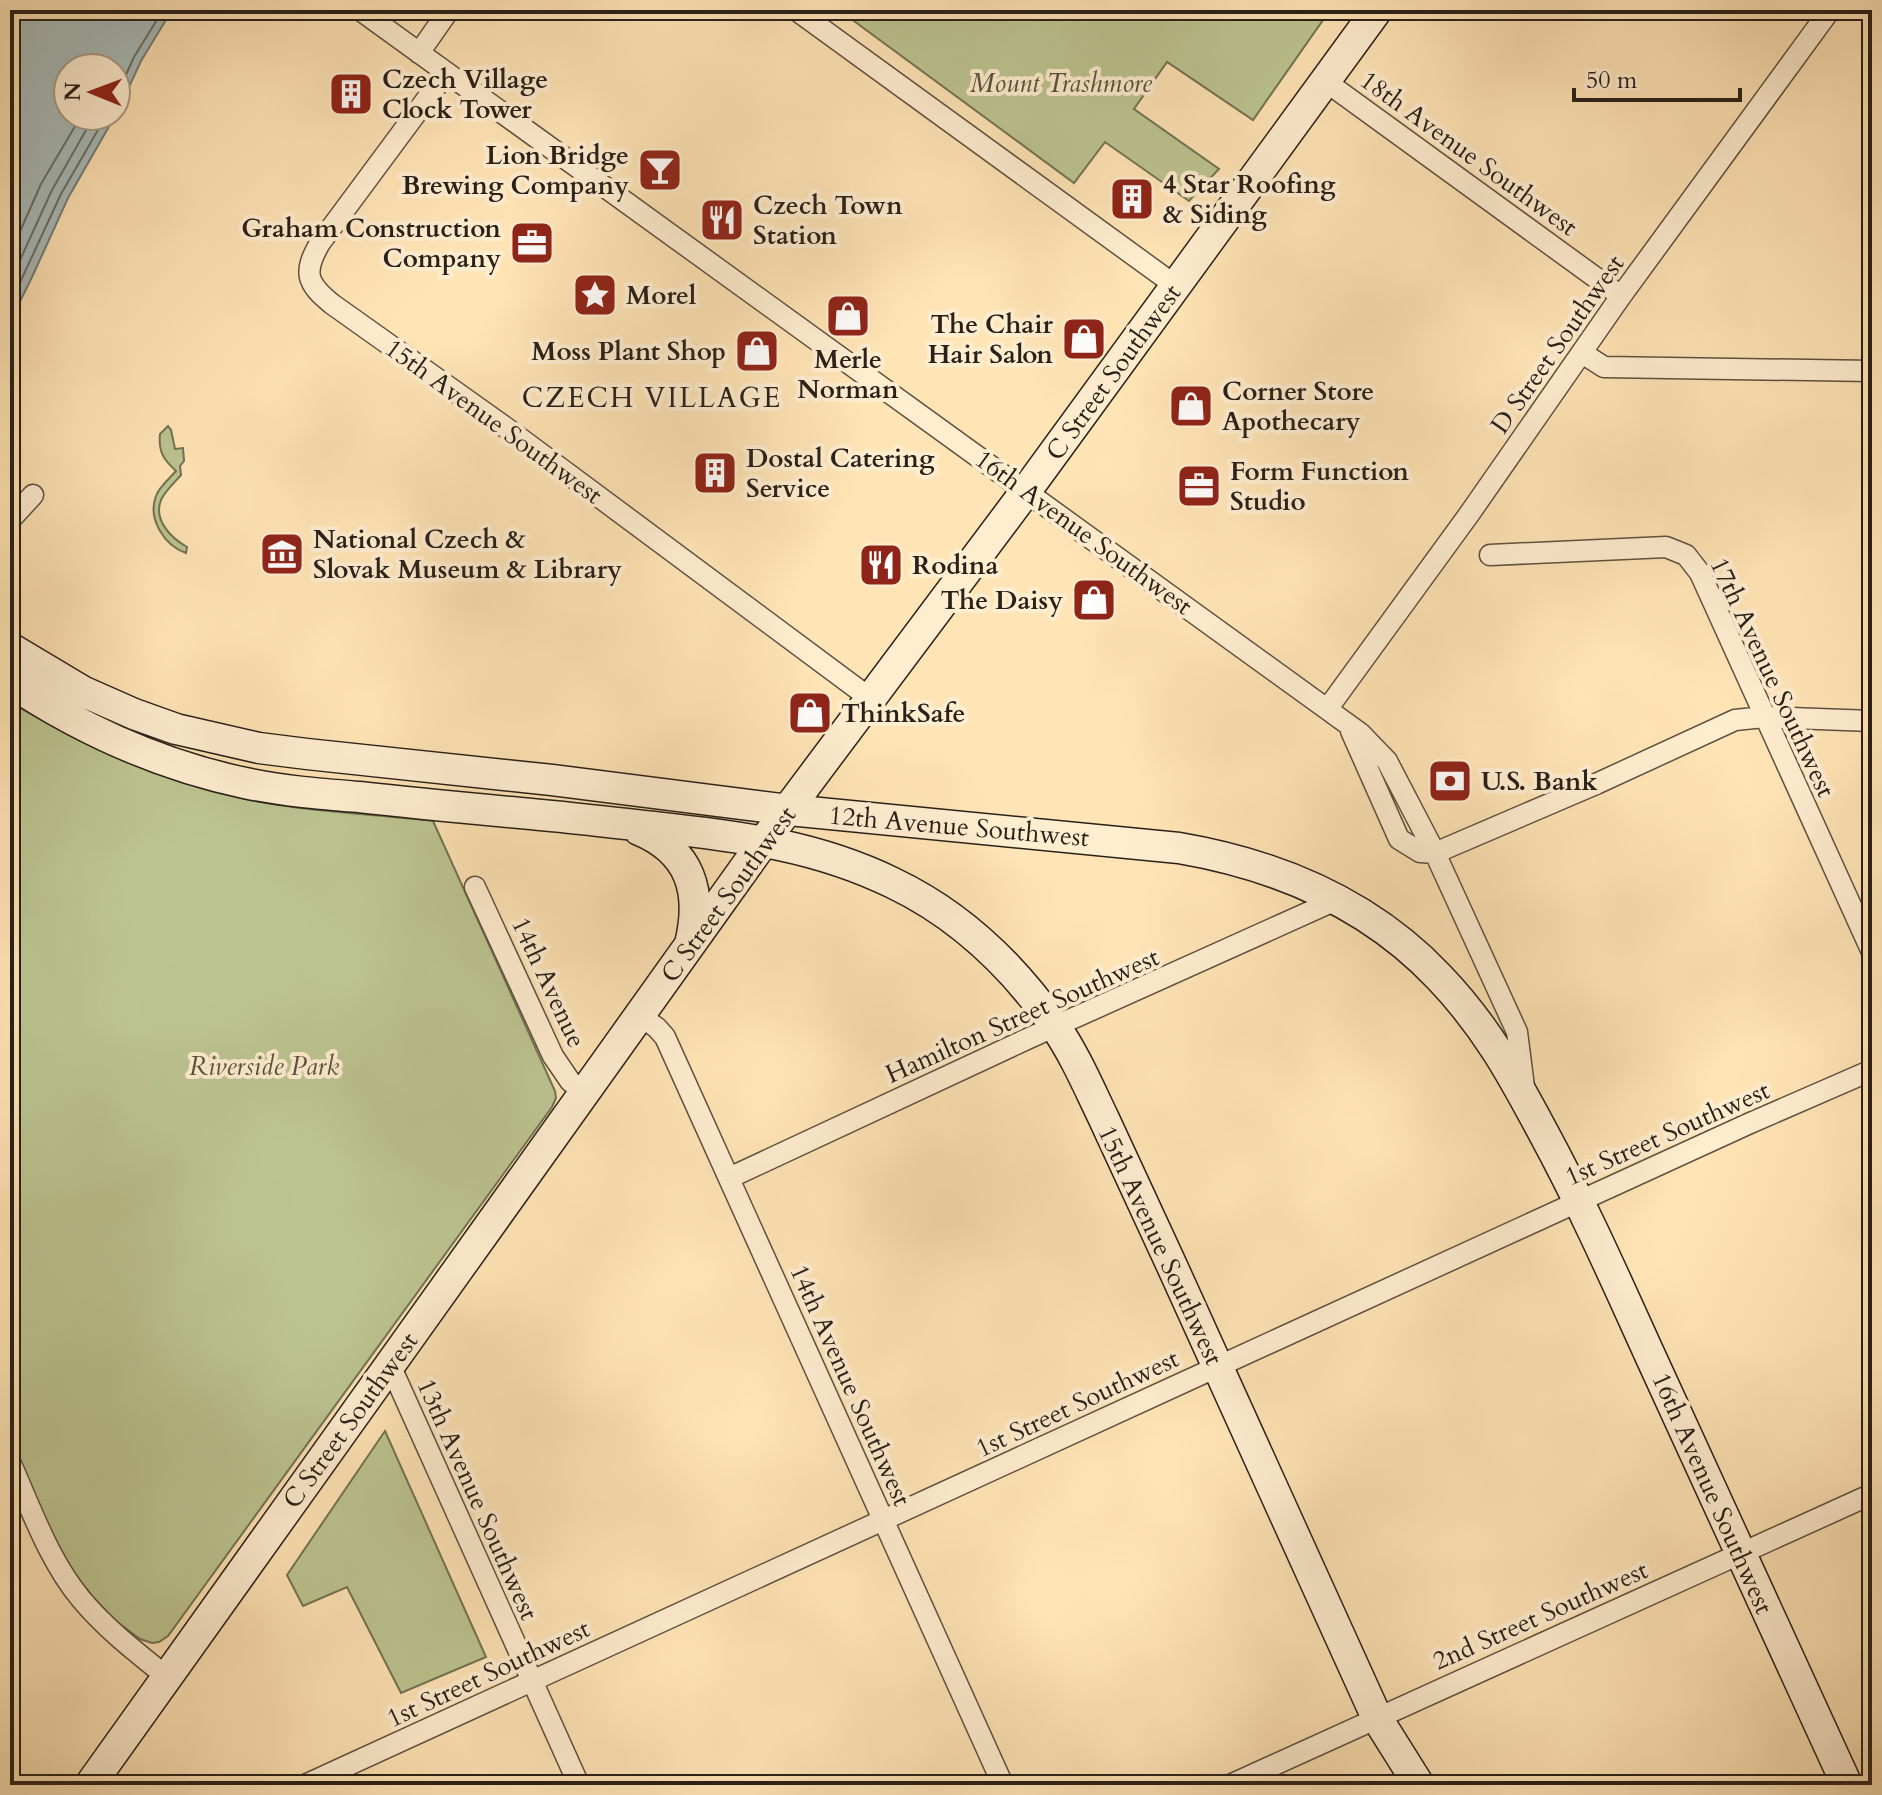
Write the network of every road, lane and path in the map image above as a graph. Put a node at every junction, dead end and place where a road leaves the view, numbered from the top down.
1 (360, 10) edge
2 (449, 10) edge
3 (796, 10) edge
4 (1377, 10) edge
5 (1830, 10) edge
6 (419, 53) junction
7 (446, 73) junction
8 (1325, 81) junction
9 (1176, 286) junction
10 (1621, 296) junction
11 (1582, 353) junction
12 (1872, 371) edge
13 (1026, 491) junction
14 (33, 495) dead end
15 (10, 520) edge
16 (1490, 555) dead end
17 (10, 648) edge
18 (10, 682) edge
19 (871, 699) junction
20 (1328, 708) junction
21 (1764, 717) junction
22 (1872, 721) edge
23 (789, 810) junction
24 (622, 824) junction
25 (764, 841) junction
26 (1435, 853) junction
27 (475, 887) dead end
28 (1336, 900) junction
29 (689, 946) junction
30 (1872, 952) edge
31 (640, 1015) junction
32 (1056, 1027) junction
33 (1872, 1070) edge
34 (584, 1093) junction
35 (1526, 1099) junction
36 (729, 1178) junction
37 (1580, 1201) junction
38 (390, 1365) junction
39 (1217, 1367) junction
40 (10, 1462) edge
41 (1872, 1494) edge
42 (884, 1520) junction
43 (1740, 1554) junction
44 (167, 1677) junction
45 (531, 1681) junction
46 (1377, 1718) junction
47 (90, 1785) edge
48 (305, 1785) edge
49 (579, 1785) edge
50 (1003, 1785) edge
51 (1230, 1785) edge
52 (1419, 1785) edge
53 (1847, 1785) edge

1 - 6 street, 16th Avenue Southwest
2 - 6 street
3 - 9 street
4 - 8 main road, C Street Southwest
5 - 10 street, D Street Southwest
6 - 7 street, 16th Avenue Southwest
7 - 13 street, 16th Avenue Southwest
7 - 19 street, 15th Avenue Southwest
8 - 9 main road, C Street Southwest
8 - 10 street, 18th Avenue Southwest
9 - 13 main road, C Street Southwest
10 - 11 street, D Street Southwest
11 - 12 street
11 - 20 street, D Street Southwest
13 - 19 main road, C Street Southwest
13 - 20 street, 16th Avenue Southwest
14 - 15 street
16 - 21 street, 17th Avenue Southwest
17 - 23 main road, 12th Avenue Southwest
18 - 24 main road
19 - 23 main road, C Street Southwest
20 - 26 street, 16th Avenue Southwest
21 - 22 street
21 - 26 street
21 - 30 street, 17th Avenue Southwest
23 - 25 main road, C Street Southwest
23 - 28 main road, 12th Avenue Southwest
24 - 25 main road
24 - 29 main road
25 - 29 main road, C Street Southwest
25 - 32 main road, 15th Avenue Southwest
26 - 35 street, 16th Avenue Southwest
27 - 34 street, 14th Avenue
28 - 32 street, Hamilton Street Southwest
28 - 35 main road, 12th Avenue Southwest
29 - 31 main road, C Street Southwest
31 - 34 main road, C Street Southwest
31 - 36 street, 14th Avenue Southwest
32 - 36 street, Hamilton Street Southwest
32 - 39 main road, 15th Avenue Southwest
33 - 37 street, 1st Street Southwest
34 - 38 main road, C Street Southwest
35 - 37 main road, 12th Avenue Southwest
36 - 42 street, 14th Avenue Southwest
37 - 39 street, 1st Street Southwest
37 - 43 main road, 16th Avenue Southwest
38 - 44 main road, C Street Southwest
38 - 45 street, 13th Avenue Southwest
39 - 42 street, 1st Street Southwest
39 - 46 main road, 15th Avenue Southwest
40 - 44 street
41 - 43 street, 2nd Street Southwest
42 - 45 street, 1st Street Southwest
42 - 50 street, 14th Avenue Southwest
43 - 46 street, 2nd Street Southwest
43 - 53 main road, 16th Avenue Southwest
44 - 47 main road, C Street Southwest
45 - 48 street, 1st Street Southwest
45 - 49 street, 13th Avenue Southwest
46 - 51 street, 2nd Street Southwest
46 - 52 main road, 15th Avenue Southwest

